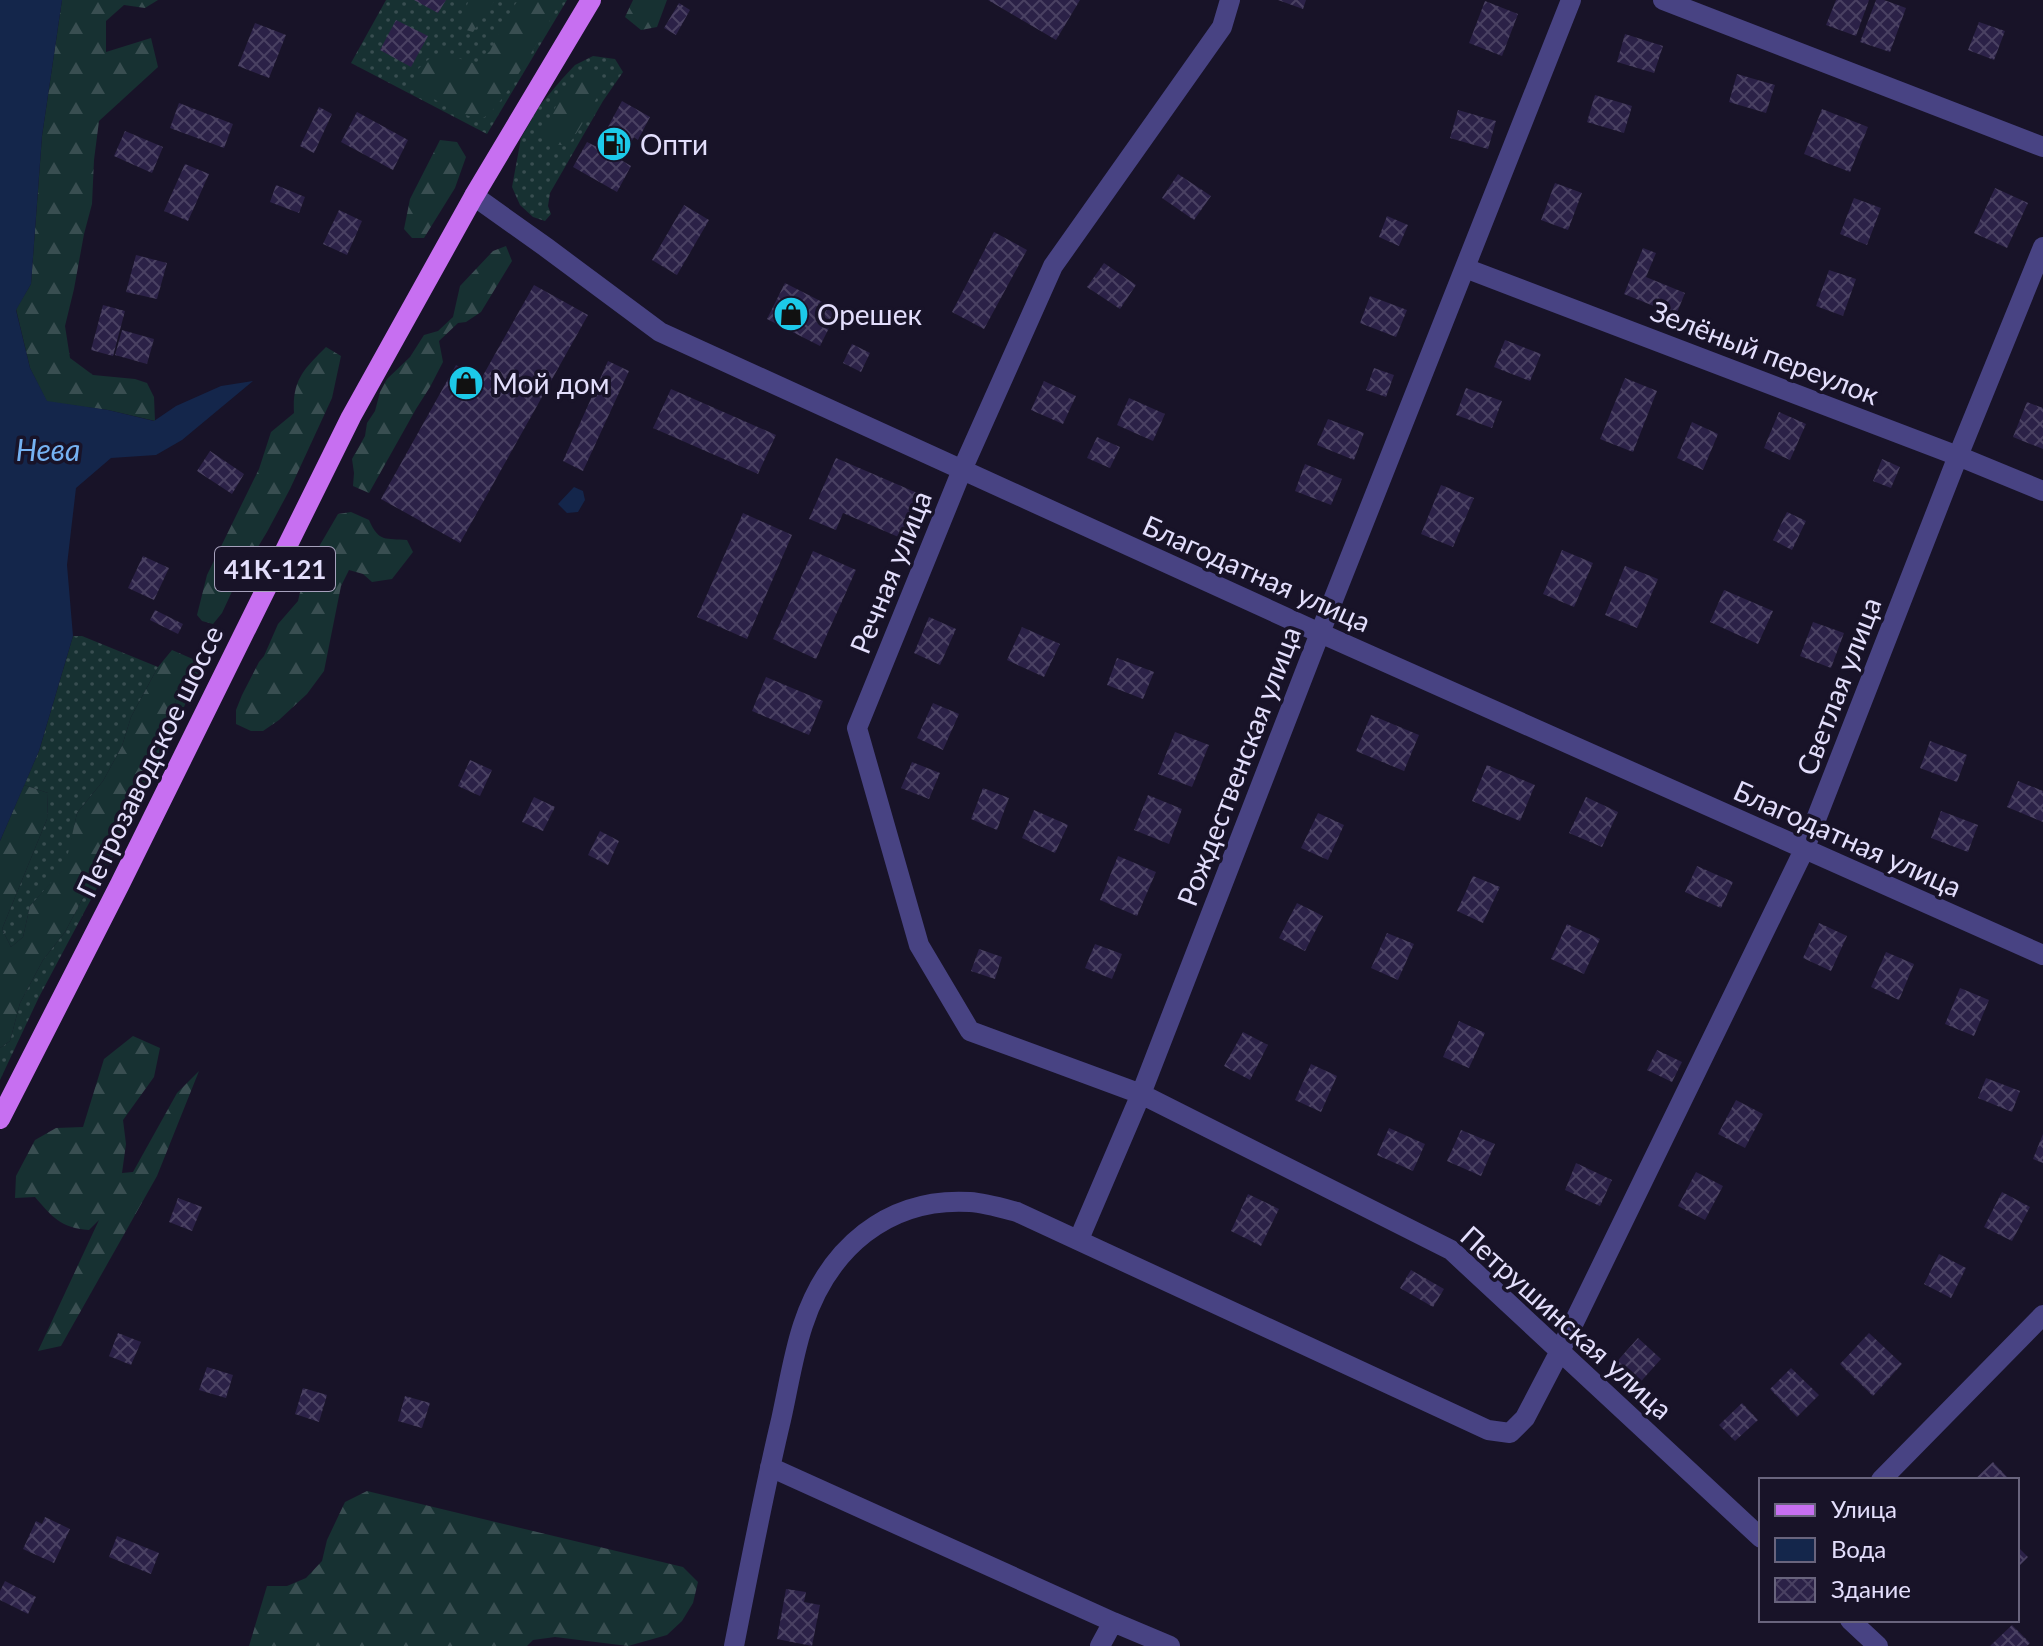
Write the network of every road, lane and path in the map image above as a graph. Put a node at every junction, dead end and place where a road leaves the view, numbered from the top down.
1 (591, 0) edge
2 (1230, 0) edge
3 (1571, 0) edge
4 (1663, 0) edge
5 (2043, 147) edge
6 (474, 196) junction
7 (2043, 247) edge
8 (1465, 268) junction
9 (1958, 456) junction
10 (962, 470) junction
11 (2043, 491) edge
12 (1320, 633) junction
13 (1804, 850) junction
14 (2043, 955) edge
15 (1141, 1094) junction
16 (0, 1119) edge
17 (1079, 1239) junction
18 (2043, 1315) edge
19 (1560, 1351) junction
20 (770, 1467) junction
21 (1883, 1478) edge
22 (1759, 1536) edge
23 (1113, 1622) junction
24 (1852, 1622) edge
25 (734, 1646) edge
26 (1100, 1646) edge
27 (1170, 1646) edge
28 (1878, 1646) edge

1 - 6 main road, 41К-121
2 - 10 street, Речная улица
3 - 8 street, Рождественская улица
4 - 5 street
6 - 10 street, Благодатная улица
6 - 16 main road, Петрозаводское шоссе / 41К-121
7 - 9 street, Светлая улица
8 - 9 street, Зелёный переулок
8 - 12 street, Рождественская улица
9 - 11 street, Зелёный переулок
9 - 13 street, Светлая улица
10 - 12 street, Благодатная улица
10 - 15 street, Речная улица
12 - 13 street, Благодатная улица
12 - 15 street, Рождественская улица
13 - 14 street, Благодатная улица
13 - 19 street, Светлая улица
15 - 17 street, Рождественская улица
15 - 19 street, Петрушинская улица
17 - 19 street, Светлая улица
17 - 20 street
18 - 21 street
19 - 22 street, Петрушинская улица
20 - 23 street
20 - 25 street
23 - 26 street
23 - 27 street
24 - 28 street

